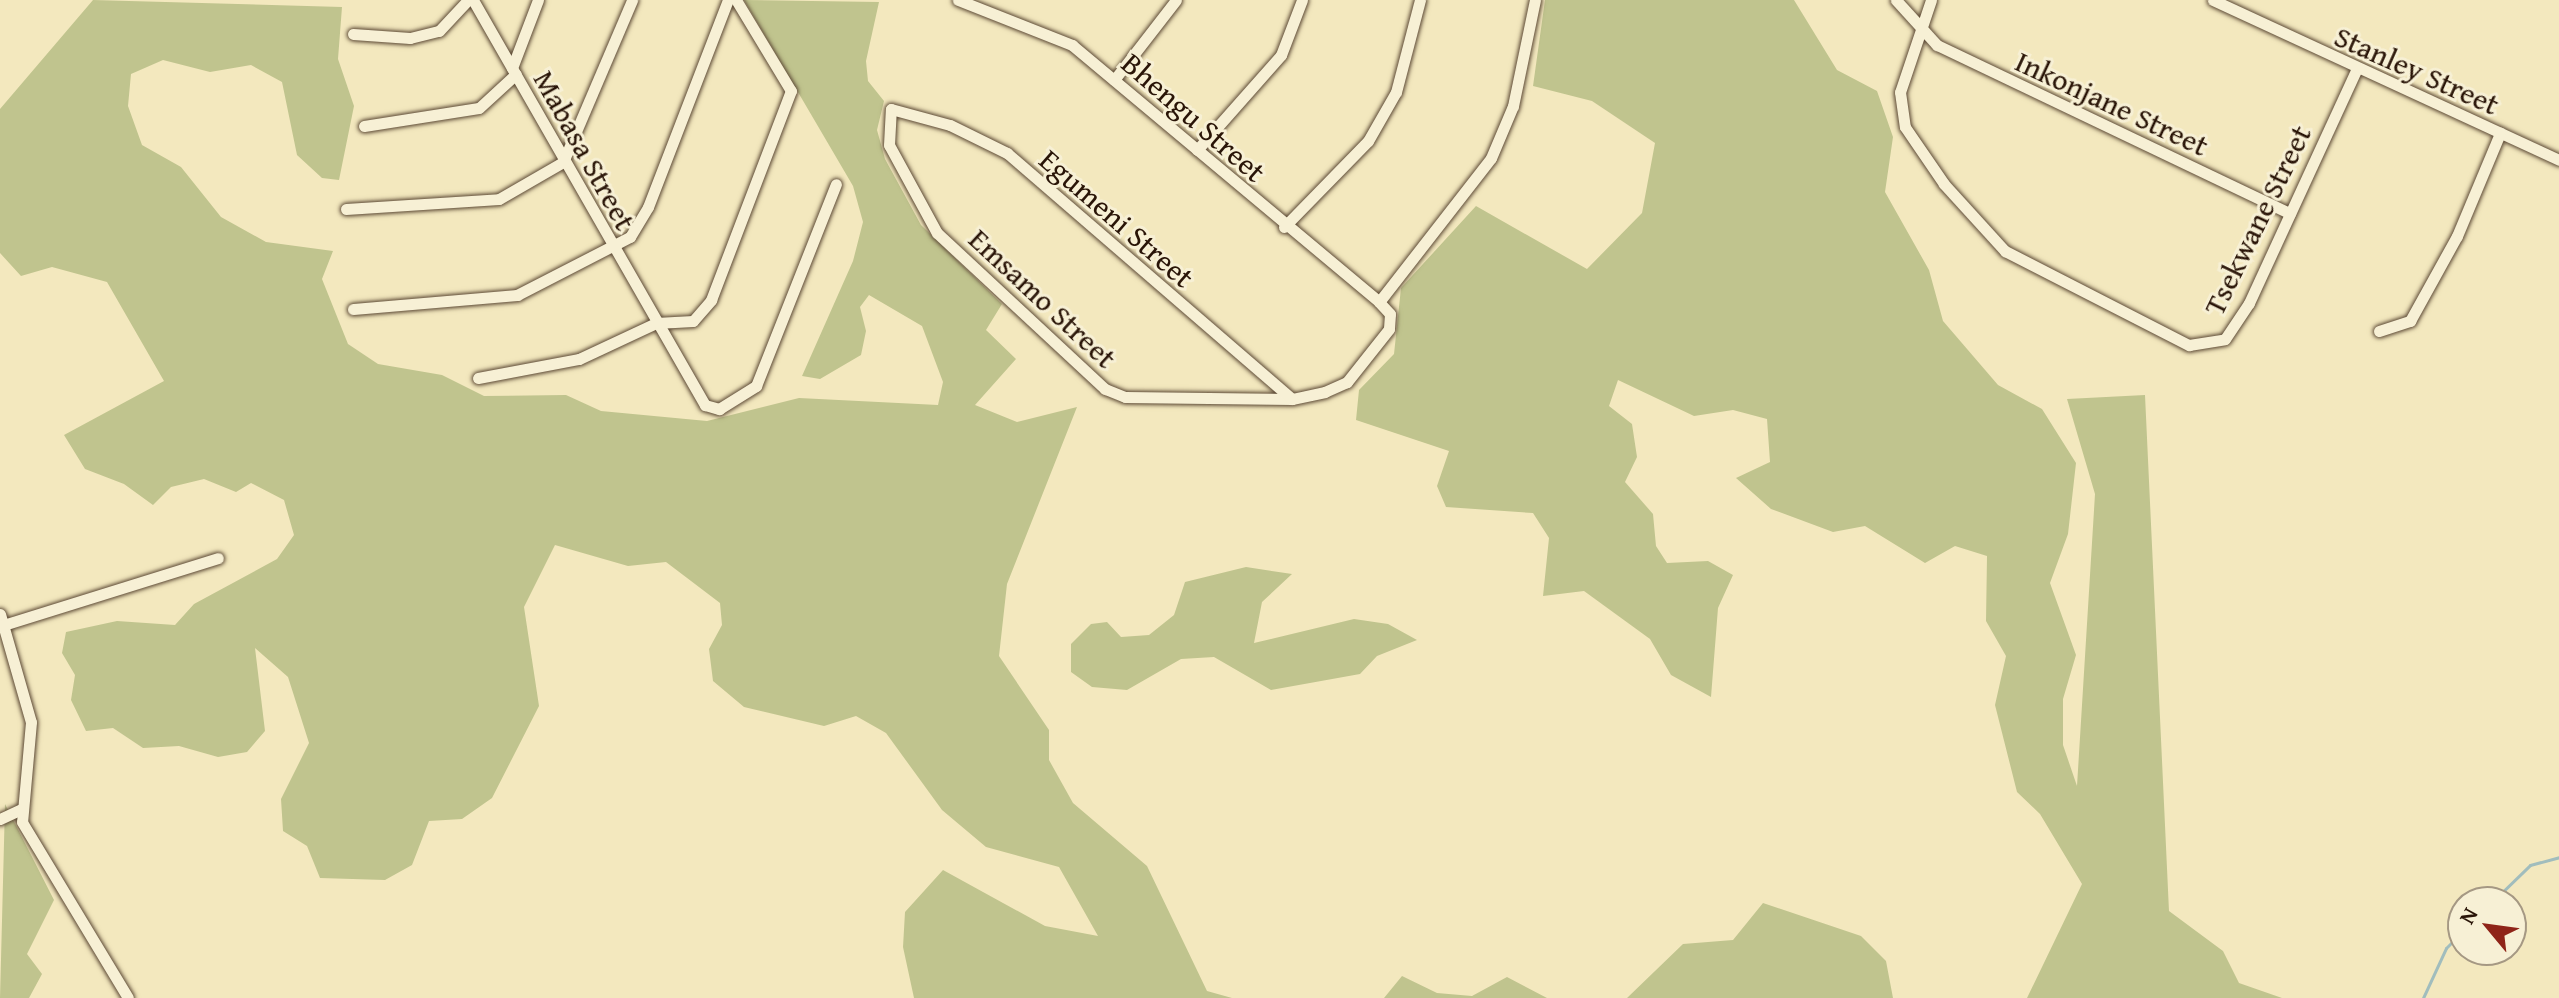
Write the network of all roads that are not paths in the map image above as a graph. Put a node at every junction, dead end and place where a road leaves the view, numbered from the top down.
1 (471, 0) edge
2 (538, 0) edge
3 (632, 0) edge
4 (728, 0) edge
5 (736, 0) edge
6 (958, 0) edge
7 (1176, 0) edge
8 (1302, 0) edge
9 (1420, 0) edge
10 (1535, 0) edge
11 (1896, 0) edge
12 (1931, 0) edge
13 (2213, 0) edge
14 (1919, 28) junction
15 (353, 34) dead end
16 (2356, 70) junction
17 (514, 71) junction
18 (1114, 80) junction
19 (891, 109) joint
20 (364, 126) dead end
21 (2500, 133) junction
22 (1197, 150) junction
23 (2559, 160) edge
24 (563, 162) junction
25 (836, 184) dead end
26 (346, 209) dead end
27 (2290, 213) junction
28 (1284, 227) junction
29 (612, 248) junction
30 (1379, 302) junction
31 (353, 309) dead end
32 (656, 323) junction
33 (2379, 331) dead end
34 (478, 378) dead end
35 (1292, 399) junction
36 (218, 558) dead end
37 (2, 620) edge
38 (21, 809) junction
39 (0, 819) edge
40 (128, 998) edge

1 - 15 street
1 - 17 street, Mabasa Street
2 - 17 street
3 - 24 street
4 - 29 street
5 - 32 street
6 - 18 street, Bhengu Street
7 - 18 street
8 - 22 street
9 - 28 street
10 - 30 street
11 - 14 street, Inkonjane Street
12 - 14 street, Tsekwane Street
13 - 16 street, Stanley Street
14 - 27 street, Inkonjane Street
14 - 27 street, Tsekwane Street
16 - 21 street, Stanley Street
16 - 27 street, Tsekwane Street
17 - 20 street
17 - 24 street, Mabasa Street
18 - 22 street, Bhengu Street
19 - 35 street, Egumeni Street
19 - 35 street, Emsamo Street
21 - 23 street, Stanley Street
21 - 33 street
22 - 28 street, Bhengu Street
24 - 26 street
24 - 29 street, Mabasa Street
25 - 32 street, Mabasa Street
28 - 30 street, Bhengu Street
29 - 31 street
29 - 32 street, Mabasa Street
30 - 35 street, Emsamo Street
32 - 34 street
36 - 37 street
37 - 38 street
38 - 39 street
38 - 40 street

